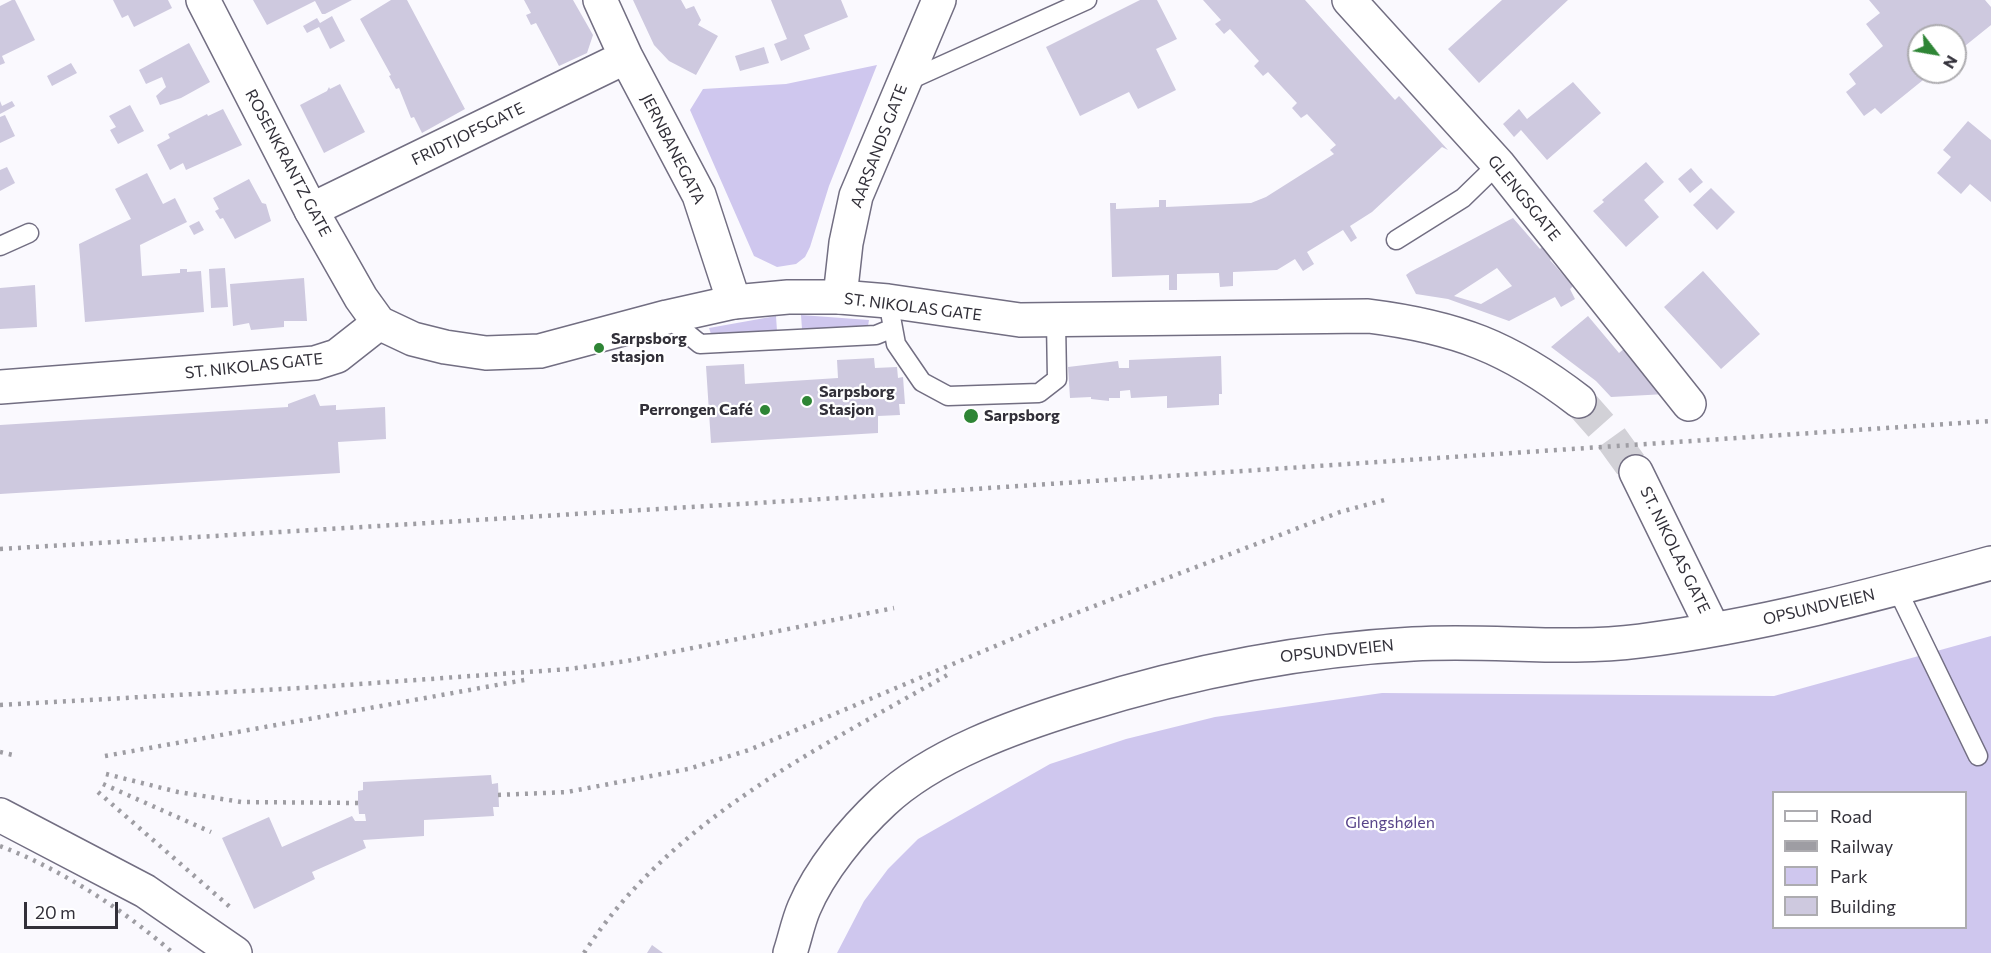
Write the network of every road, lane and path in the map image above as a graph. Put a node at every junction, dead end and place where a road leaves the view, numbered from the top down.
1 (203, 0) edge
2 (600, 0) edge
3 (939, 0) edge
4 (1087, 0) edge
5 (1349, 0) edge
6 (626, 57) junction
7 (903, 83) junction
8 (1498, 164) junction
9 (311, 210) junction
10 (29, 233) dead end
11 (1396, 240) dead end
12 (0, 246) edge
13 (840, 297) junction
14 (734, 302) junction
15 (891, 315) junction
16 (667, 316) junction
17 (1056, 321) junction
18 (379, 323) junction
19 (0, 387) edge
20 (1579, 401) tunnel mouth
21 (1689, 404) dead end
22 (1636, 472) tunnel mouth
23 (1991, 563) edge
24 (1897, 589) junction
25 (1713, 629) junction
26 (1978, 756) dead end
27 (0, 815) edge
28 (235, 953) edge
29 (790, 953) edge

1 - 9 street, ROSENKRANTZ GATE
2 - 6 street, JERNBANEGATA
3 - 7 street, AARSANDS GATE
4 - 7 lane
5 - 8 street, GLENGSGATE
6 - 9 street, FRIDTJOFSGATE
6 - 14 street, JERNBANEGATA
7 - 13 street, AARSANDS GATE
8 - 11 lane
8 - 21 street, GLENGSGATE
9 - 18 street, ROSENKRANTZ GATE
10 - 12 lane
13 - 14 street, ST. NIKOLAS GATE
13 - 15 street, ST. NIKOLAS GATE
14 - 16 street, ST. NIKOLAS GATE
15 - 16 lane
15 - 17 street, ST. NIKOLAS GATE
15 - 17 lane
16 - 18 street, ST. NIKOLAS GATE
17 - 20 street, ST. NIKOLAS GATE
18 - 19 street, ST. NIKOLAS GATE
22 - 25 street, ST. NIKOLAS GATE
23 - 24 street, OPSUNDVEIEN
24 - 25 street, OPSUNDVEIEN
24 - 26 lane
25 - 29 street, OPSUNDVEIEN
27 - 28 street

